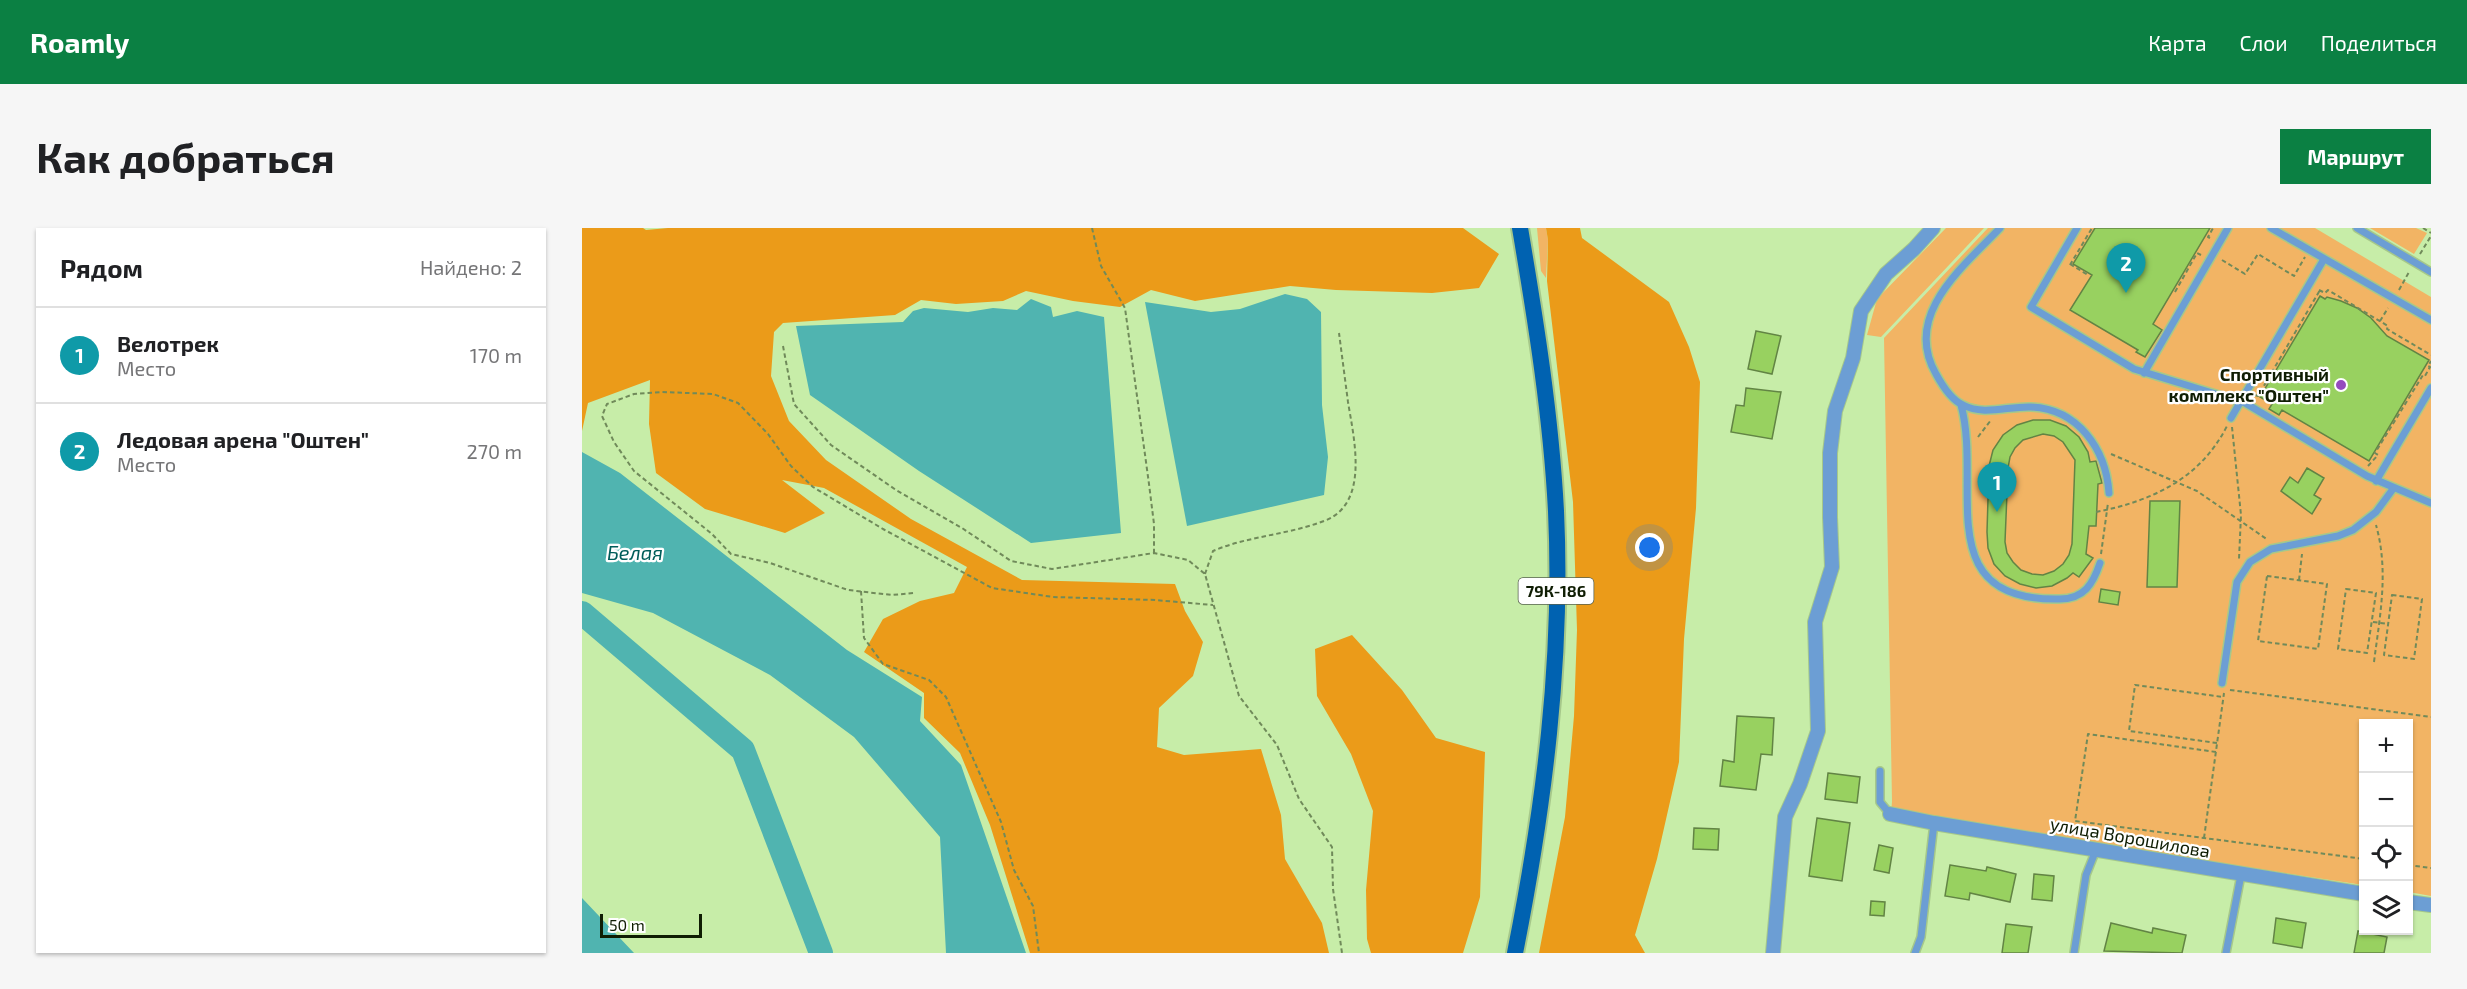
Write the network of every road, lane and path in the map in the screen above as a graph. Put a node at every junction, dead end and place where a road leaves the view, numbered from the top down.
1 (1092, 228) edge
2 (1520, 228) edge
3 (1933, 228) edge
4 (2000, 228) edge
5 (2076, 228) edge
6 (2092, 228) edge
7 (2213, 228) edge
8 (2228, 228) edge
9 (2271, 228) edge
10 (2357, 228) edge
11 (2422, 228) edge
12 (2431, 234) edge
13 (2208, 244) dead end
14 (2204, 249) dead end
15 (2309, 250) junction
16 (2213, 255) junction
17 (2059, 258) junction
18 (2324, 259) junction
19 (2415, 262) junction
20 (2070, 265) junction
21 (2431, 272) edge
22 (2088, 275) dead end
23 (2309, 283) junction
24 (2175, 291) dead end
25 (2394, 299) junction
26 (2431, 320) edge
27 (2380, 321) junction
28 (1339, 333) dead end
29 (783, 346) dead end
30 (2431, 355) edge
31 (2431, 361) edge
32 (2144, 373) junction
33 (2429, 373) edge
34 (2431, 388) edge
35 (2239, 401) junction
36 (1961, 405) junction
37 (2006, 409) junction
38 (2231, 418) junction
39 (2097, 448) junction
40 (1968, 459) junction
41 (2363, 474) junction
42 (2376, 481) junction
43 (2175, 482) junction
44 (2393, 489) junction
45 (2109, 493) joint
46 (2431, 503) edge
47 (2107, 510) junction
48 (2096, 512) dead end
49 (2373, 515) junction
50 (2241, 522) junction
51 (2301, 542) junction
52 (2285, 545) junction
53 (1154, 554) junction
54 (2239, 559) dead end
55 (2100, 563) joint
56 (1205, 574) junction
57 (2299, 580) junction
58 (861, 591) junction
59 (913, 593) dead end
60 (1213, 605) junction
61 (2372, 622) junction
62 (2379, 623) junction
63 (2388, 624) junction
64 (2374, 662) dead end
65 (2223, 686) junction
66 (2223, 697) junction
67 (2431, 717) edge
68 (2217, 743) junction
69 (2216, 752) junction
70 (1880, 771) dead end
71 (1890, 814) joint
72 (1934, 823) junction
73 (2204, 838) junction
74 (2096, 850) junction
75 (2359, 858) edge
76 (2413, 866) edge
77 (2431, 868) edge
78 (2241, 875) junction
79 (2359, 893) edge
80 (2413, 903) edge
81 (2431, 905) edge
82 (1039, 953) edge
83 (1342, 953) edge
84 (1515, 953) edge
85 (1773, 953) edge
86 (1915, 953) edge
87 (2074, 953) edge
88 (2226, 953) edge

1 - 53 path
2 - 84 main road, 79К-186
3 - 85 street
4 - 36 lane
5 - 17 lane
6 - 20 path
7 - 13 path
8 - 16 lane
9 - 15 lane
10 - 19 lane
11 - 12 path
12 - 19 path
14 - 24 path
15 - 16 path
15 - 18 lane
16 - 32 lane
17 - 20 path
17 - 32 lane
18 - 23 lane
18 - 25 lane
19 - 21 lane
19 - 25 path
20 - 22 path
23 - 27 path
23 - 35 lane
25 - 26 lane
25 - 27 path
27 - 30 path
28 - 56 path
29 - 53 path
31 - 33 path
32 - 35 lane
33 - 41 path
34 - 42 lane
35 - 38 lane
35 - 41 lane
36 - 37 lane
36 - 40 lane
37 - 39 lane
37 - 40 path
38 - 43 path
38 - 50 path
39 - 43 path
39 - 45 lane
40 - 55 lane
41 - 42 lane
42 - 44 lane
43 - 47 path
43 - 50 path
44 - 46 lane
44 - 49 lane
45 - 47 path
47 - 48 path
47 - 55 path
49 - 51 lane
49 - 62 path
50 - 52 path
50 - 54 path
51 - 52 lane
51 - 57 path
52 - 65 lane
53 - 56 path
56 - 60 path
57 - 57 path
58 - 59 path
58 - 60 path
58 - 82 path
60 - 83 path
61 - 61 path
61 - 62 path
62 - 63 path
62 - 64 path
63 - 63 path
65 - 66 path
65 - 67 path
66 - 68 path
66 - 68 path
68 - 69 path
69 - 73 path
69 - 73 path
70 - 71 lane
71 - 72 street, улица Ворошилова
72 - 74 street, улица Ворошилова
72 - 86 lane
73 - 75 path
74 - 78 street, улица Ворошилова
74 - 87 lane
76 - 77 path
78 - 79 street, улица Ворошилова
78 - 88 lane
80 - 81 street

